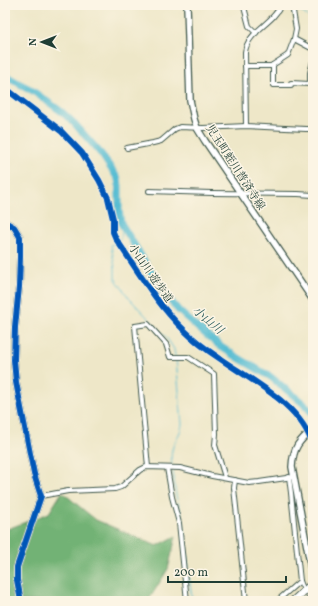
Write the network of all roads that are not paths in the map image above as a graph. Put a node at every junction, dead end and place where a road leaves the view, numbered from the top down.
1 (187, 5) edge
2 (281, 5) edge
3 (292, 5) edge
4 (244, 8) dead end
5 (256, 33) junction
6 (294, 39) junction
7 (313, 49) edge
8 (313, 61) edge
9 (273, 64) junction
10 (245, 66) junction
11 (246, 126) junction
12 (197, 128) junction
13 (313, 128) edge
14 (127, 148) dead end
15 (149, 191) dead end
16 (241, 193) junction
17 (313, 195) edge
18 (5, 222) edge
19 (313, 300) edge
20 (313, 429) edge
21 (148, 467) junction
22 (167, 468) junction
23 (291, 477) junction
24 (225, 478) junction
25 (235, 480) junction
26 (41, 496) junction
27 (313, 579) edge
28 (313, 583) edge
29 (313, 596) edge
30 (21, 601) edge
31 (187, 601) edge
32 (246, 601) edge
33 (277, 601) edge
34 (293, 601) edge
35 (308, 601) edge

1 - 12 main road, 児玉町蛭川普済寺線
2 - 5 street
3 - 6 street
4 - 5 street
5 - 10 street
6 - 7 street
6 - 9 street
8 - 9 street
9 - 10 street
10 - 11 street
11 - 12 street
11 - 13 street
12 - 14 street
12 - 16 main road, 児玉町蛭川普済寺線
15 - 16 street
16 - 17 street
16 - 19 main road, 児玉町蛭川普済寺線
18 - 26 main road
20 - 23 main road
21 - 22 street
21 - 24 street
21 - 26 street
22 - 24 street
22 - 31 street
23 - 25 street
23 - 27 main road
23 - 33 street
24 - 25 street
25 - 32 street
26 - 30 main road
28 - 34 highway
29 - 35 highway

